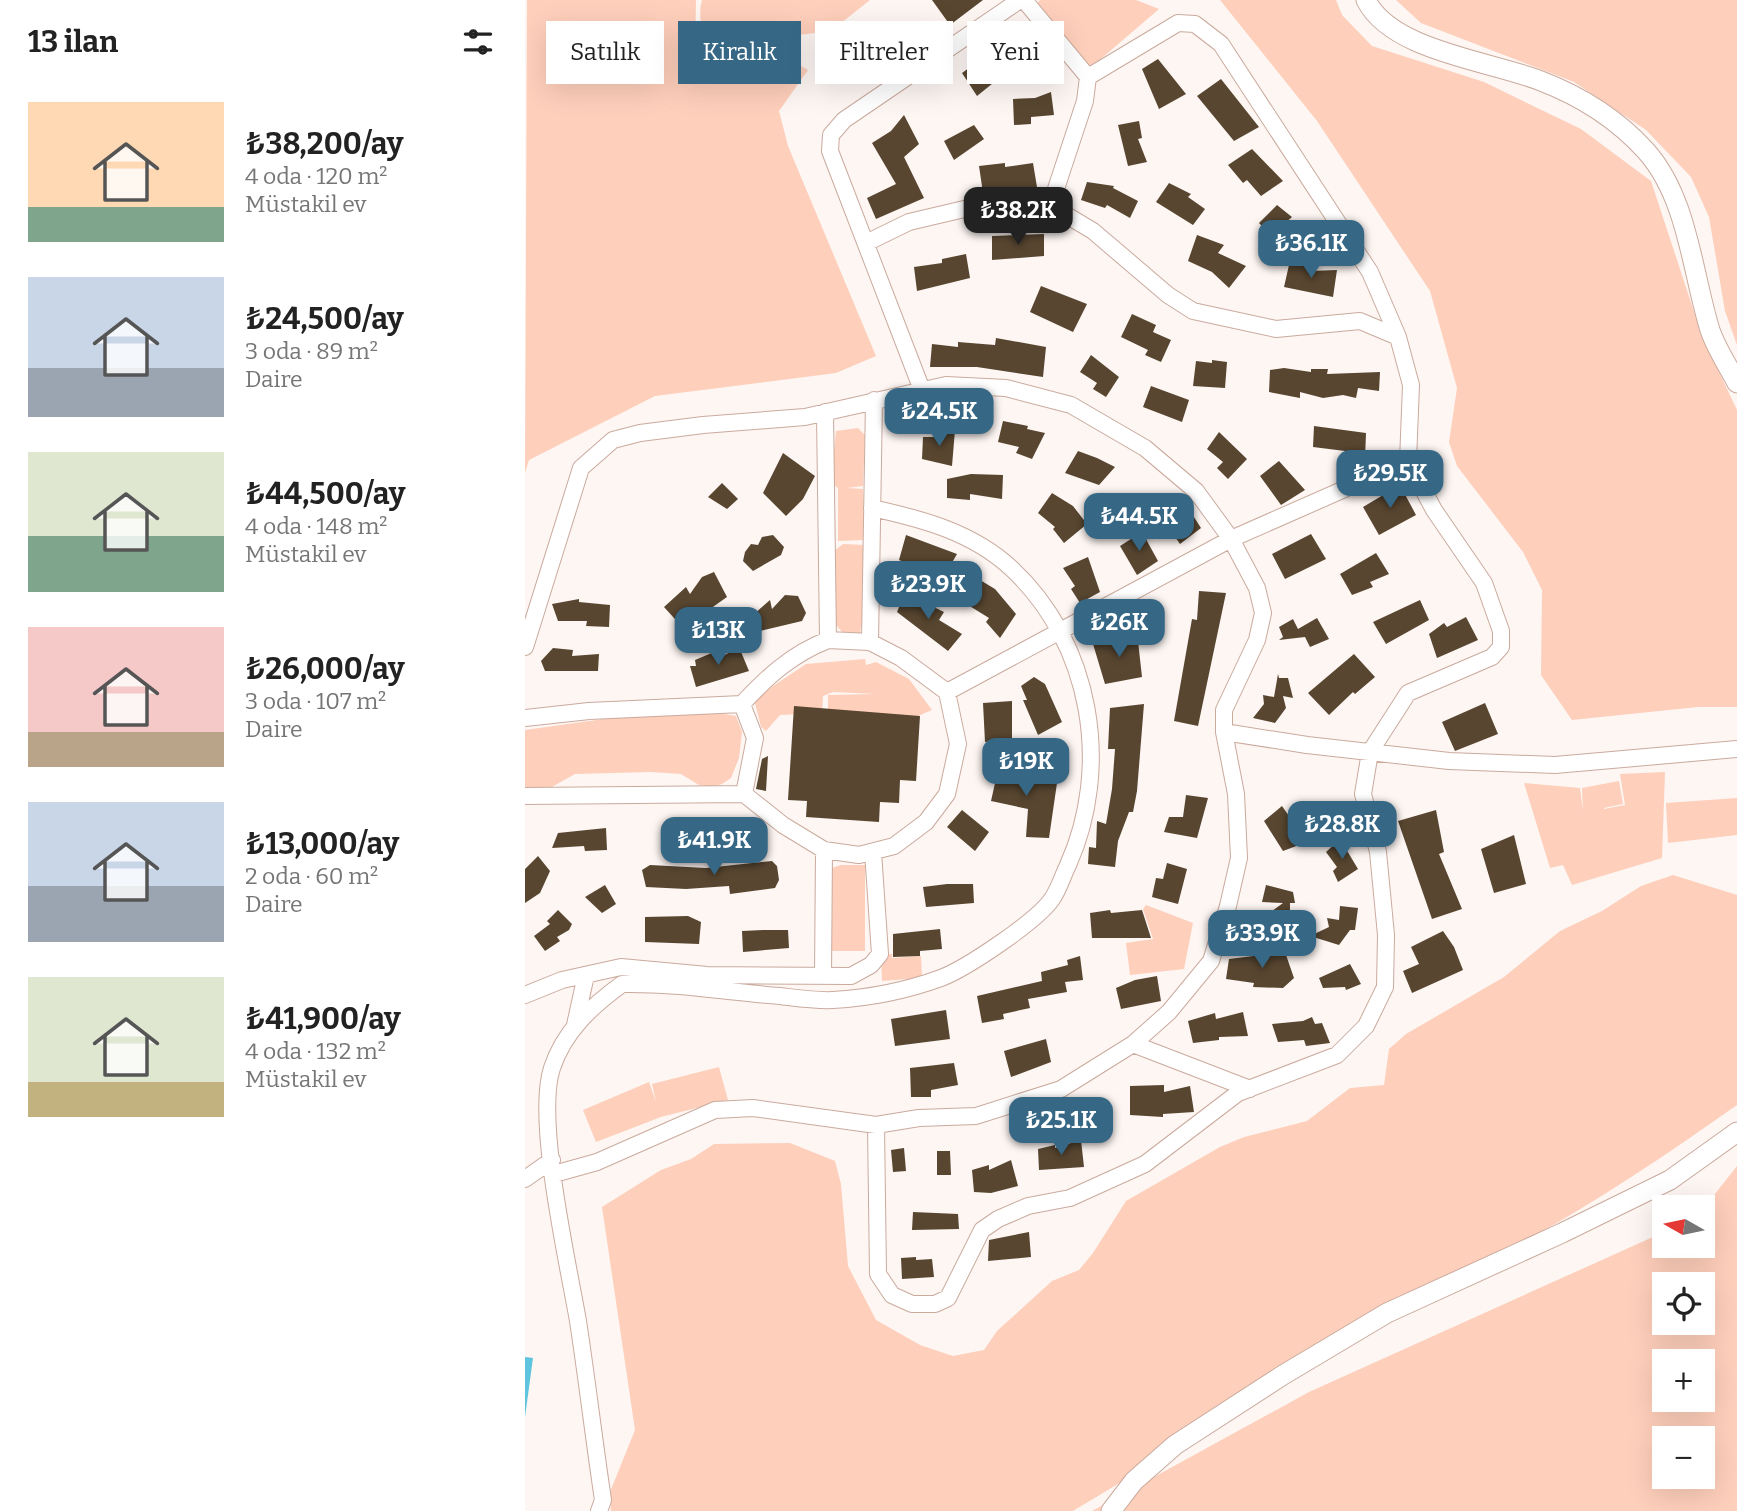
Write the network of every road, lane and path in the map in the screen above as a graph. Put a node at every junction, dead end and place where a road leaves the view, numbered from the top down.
1 (1022, 0) edge
2 (1366, 0) edge
3 (1088, 77) junction
4 (1049, 210) junction
5 (866, 243) junction
6 (1398, 337) junction
7 (1737, 383) edge
8 (922, 390) junction
9 (874, 400) junction
10 (825, 412) junction
11 (1408, 461) junction
12 (873, 508) junction
13 (1231, 539) junction
14 (1059, 632) junction
15 (828, 640) junction
16 (870, 642) junction
17 (525, 647) edge
18 (947, 692) junction
19 (742, 704) junction
20 (525, 718) edge
21 (1224, 732) junction
22 (1737, 749) edge
23 (1370, 752) junction
24 (744, 794) junction
25 (525, 796) edge
26 (824, 850) junction
27 (873, 852) junction
28 (586, 975) junction
29 (823, 976) junction
30 (525, 995) edge
31 (575, 1024) junction
32 (1133, 1044) junction
33 (1249, 1089) junction
34 (876, 1125) junction
35 (1737, 1132) edge
36 (553, 1167) junction
37 (525, 1179) edge
38 (599, 1511) edge
39 (1111, 1511) edge

1 - 3 street
1 - 5 street
2 - 7 street
3 - 4 street
3 - 6 street
4 - 5 street
4 - 6 street
5 - 8 street
6 - 11 street
8 - 9 street
8 - 13 street
9 - 10 street
9 - 12 street
10 - 15 street
10 - 17 street
11 - 13 street
11 - 23 street
12 - 14 street
12 - 16 street
13 - 14 street
13 - 21 street
14 - 18 street
14 - 31 street
15 - 16 street
15 - 19 street
16 - 18 street
18 - 27 street
19 - 20 street
19 - 24 street
21 - 23 street
21 - 32 street
22 - 23 street
23 - 33 street
24 - 25 street
24 - 26 street
26 - 27 street
26 - 29 street
27 - 29 street
28 - 29 street
28 - 30 street
28 - 31 street
31 - 36 street
32 - 33 street
32 - 34 street
33 - 34 street
34 - 36 street
35 - 39 street
36 - 37 street
36 - 38 street

